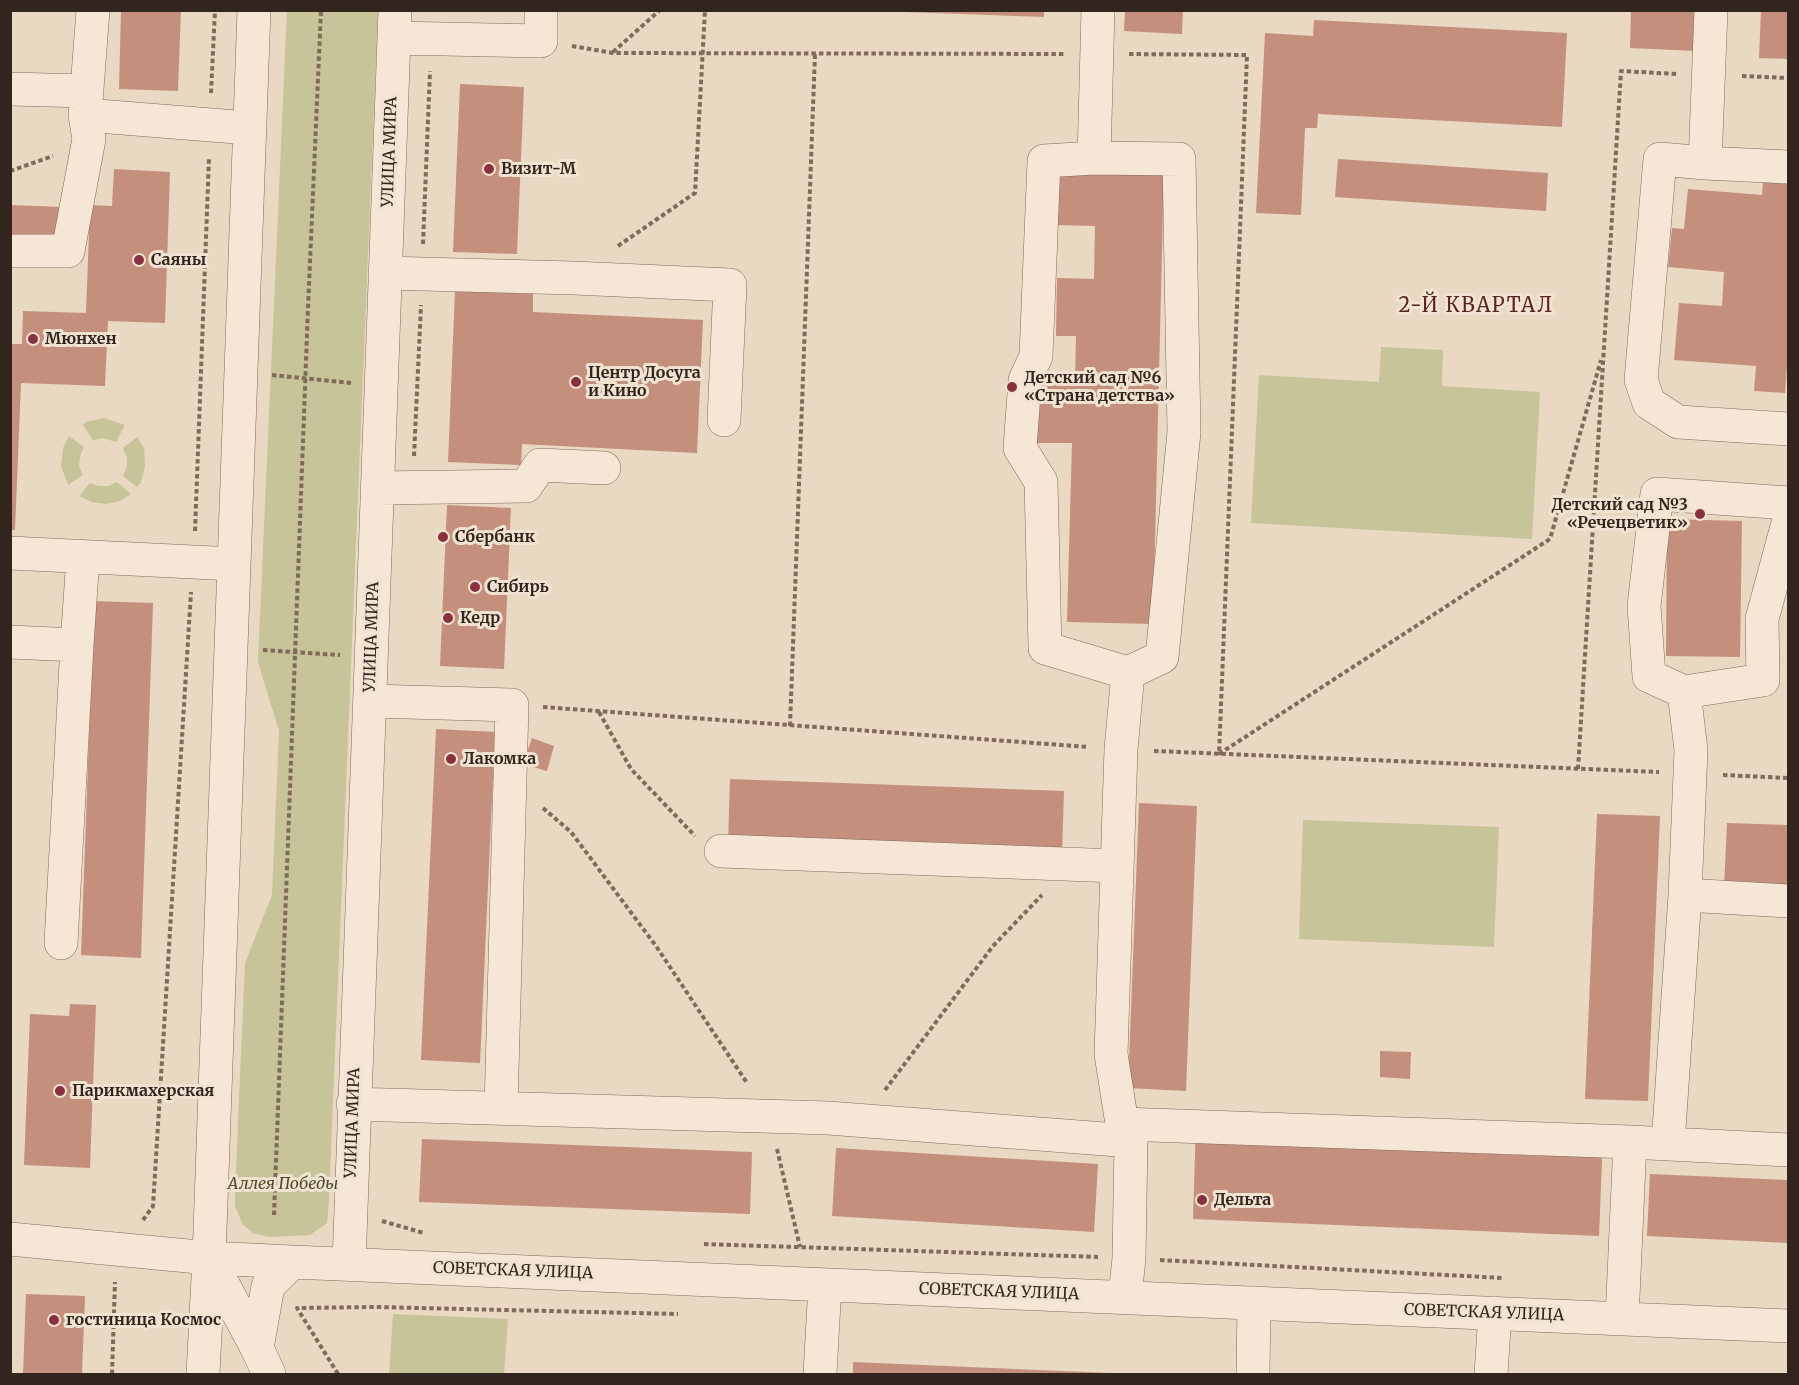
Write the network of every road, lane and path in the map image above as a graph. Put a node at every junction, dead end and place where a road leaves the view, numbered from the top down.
1 (93, 10) edge
2 (214, 10) edge
3 (254, 10) edge
4 (321, 10) edge
5 (541, 10) edge
6 (660, 10) edge
7 (705, 10) edge
8 (1098, 10) edge
9 (1711, 10) edge
10 (394, 24) edge
11 (613, 53) dead end
12 (815, 54) dead end
13 (10, 89) edge
14 (86, 103) junction
15 (210, 125) junction
16 (249, 128) junction
17 (1094, 158) junction
18 (1705, 163) junction
19 (1788, 167) edge
20 (10, 251) edge
21 (385, 273) junction
22 (573, 278) junction
23 (1604, 351) dead end
24 (271, 374) dead end
25 (305, 378) junction
26 (363, 385) dead end
27 (724, 420) dead end
28 (1788, 429) edge
29 (604, 468) dead end
30 (377, 488) junction
31 (1788, 503) edge
32 (1788, 523) edge
33 (10, 553) edge
34 (83, 557) junction
35 (193, 562) junction
36 (234, 564) junction
37 (10, 642) edge
38 (77, 645) junction
39 (188, 645) junction
40 (231, 648) junction
41 (295, 652) junction
42 (371, 657) junction
43 (1128, 673) junction
44 (1684, 692) junction
45 (370, 701) junction
46 (599, 712) dead end
47 (790, 726) dead end
48 (1219, 755) dead end
49 (509, 781) junction
50 (721, 851) joint
51 (1072, 865) junction
52 (1117, 866) junction
53 (1685, 895) junction
54 (1788, 901) edge
55 (61, 943) dead end
56 (353, 1104) junction
57 (501, 1108) junction
58 (769, 1116) junction
59 (861, 1120) junction
60 (1127, 1132) junction
61 (1630, 1142) junction
62 (1668, 1144) junction
63 (1788, 1150) edge
64 (274, 1215) dead end
65 (381, 1221) dead end
66 (429, 1234) dead end
67 (10, 1239) edge
68 (695, 1244) dead end
69 (800, 1247) junction
70 (124, 1248) junction
71 (209, 1258) junction
72 (1129, 1258) junction
73 (292, 1262) junction
74 (349, 1264) junction
75 (1506, 1278) dead end
76 (825, 1285) junction
77 (1125, 1297) junction
78 (1254, 1303) junction
79 (1495, 1313) junction
80 (680, 1314) dead end
81 (1622, 1319) junction
82 (1788, 1326) edge
83 (263, 1361) edge
84 (112, 1374) edge
85 (203, 1374) edge
86 (338, 1374) edge
87 (819, 1374) edge
88 (1252, 1374) edge
89 (1491, 1374) edge

1 - 14 street
2 - 15 path
3 - 16 street
4 - 25 path
5 - 10 street
6 - 11 path
7 - 22 path
8 - 17 street
9 - 18 street
10 - 21 street, УЛИЦА МИРА
12 - 47 path
13 - 14 street
14 - 15 street
14 - 20 street
15 - 16 street
15 - 35 path
16 - 36 street
17 - 43 street
17 - 43 street
18 - 19 street
18 - 28 street
21 - 22 street
21 - 30 street, УЛИЦА МИРА
22 - 27 street
23 - 48 path
24 - 25 path
25 - 26 path
25 - 41 path
29 - 30 street
30 - 42 street, УЛИЦА МИРА
31 - 44 street
32 - 44 street
33 - 34 street
34 - 35 street
34 - 38 street
35 - 36 street
35 - 39 path
36 - 40 street
37 - 38 street
38 - 55 street
39 - 40 path
39 - 70 path
40 - 41 path
40 - 71 street
41 - 42 path
41 - 64 path
42 - 45 street, УЛИЦА МИРА
43 - 52 street
44 - 53 street
45 - 49 street
45 - 56 street, УЛИЦА МИРА
46 - 50 path
49 - 57 street
49 - 58 path
50 - 51 street
51 - 52 street
51 - 59 path
52 - 60 street
53 - 54 street
53 - 62 street
56 - 57 street
56 - 74 street, УЛИЦА МИРА
57 - 58 street
58 - 59 street
58 - 69 path
59 - 60 street
60 - 61 street
60 - 72 street
61 - 62 street
61 - 81 street
62 - 63 street
65 - 66 path
67 - 70 street, СОВЕТСКАЯ УЛИЦА
68 - 69 path
69 - 72 path
69 - 76 path
70 - 71 street, СОВЕТСКАЯ УЛИЦА
70 - 84 path
71 - 73 street, СОВЕТСКАЯ УЛИЦА
71 - 83 street
71 - 85 street
72 - 75 path
72 - 77 street
73 - 74 street, СОВЕТСКАЯ УЛИЦА
73 - 83 street
74 - 76 street, СОВЕТСКАЯ УЛИЦА
76 - 77 street, СОВЕТСКАЯ УЛИЦА
76 - 87 street
77 - 78 street, СОВЕТСКАЯ УЛИЦА
78 - 79 street, СОВЕТСКАЯ УЛИЦА
78 - 88 street
79 - 81 street, СОВЕТСКАЯ УЛИЦА
79 - 89 street
80 - 86 path
81 - 82 street, СОВЕТСКАЯ УЛИЦА

